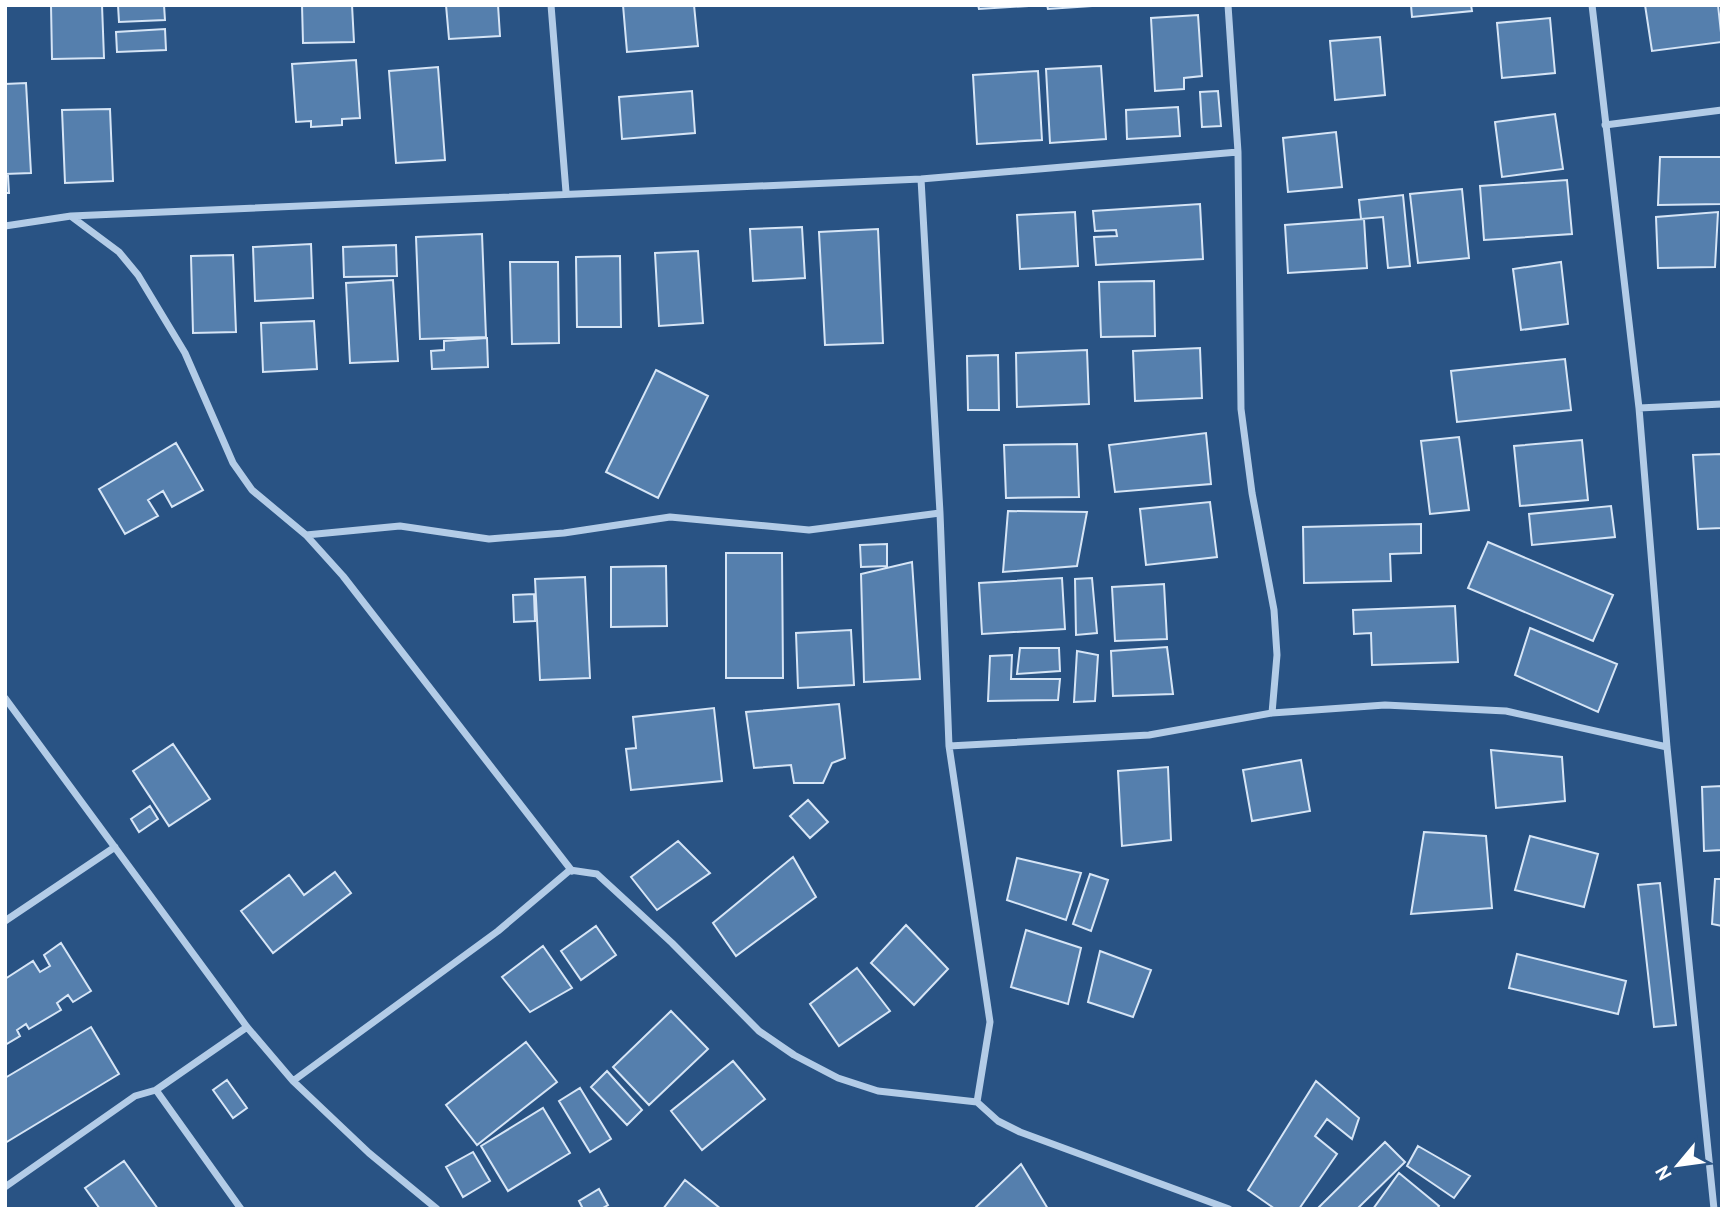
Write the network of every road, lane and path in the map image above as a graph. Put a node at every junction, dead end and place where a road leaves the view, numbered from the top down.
1 (551, 5) edge
2 (1228, 5) edge
3 (1592, 5) edge
4 (1722, 110) edge
5 (1605, 125) junction
6 (1238, 152) junction
7 (921, 179) junction
8 (566, 192) junction
9 (71, 216) junction
10 (5, 226) edge
11 (1722, 404) edge
12 (1639, 408) junction
13 (940, 513) junction
14 (306, 535) junction
15 (5, 698) edge
16 (1272, 713) junction
17 (949, 746) junction
18 (1667, 747) junction
19 (115, 847) junction
20 (572, 870) junction
21 (5, 921) edge
22 (247, 1027) junction
23 (293, 1082) junction
24 (156, 1090) junction
25 (977, 1102) junction
26 (5, 1187) edge
27 (241, 1209) edge
28 (437, 1209) edge
29 (1229, 1209) edge
30 (1714, 1209) edge

1 - 8 street
2 - 6 street
3 - 5 street
4 - 5 street
5 - 12 street
6 - 7 street
6 - 16 street
7 - 8 street
7 - 13 street
8 - 9 street
9 - 10 street
9 - 14 street
11 - 12 street
12 - 18 street
13 - 14 street
13 - 17 street
14 - 20 street
15 - 19 street
16 - 17 street
16 - 18 street
17 - 25 street
18 - 30 street
19 - 21 street
19 - 22 street
20 - 23 street
20 - 25 street
22 - 23 street
22 - 24 street
23 - 28 street
24 - 26 street
24 - 27 street
25 - 29 street

